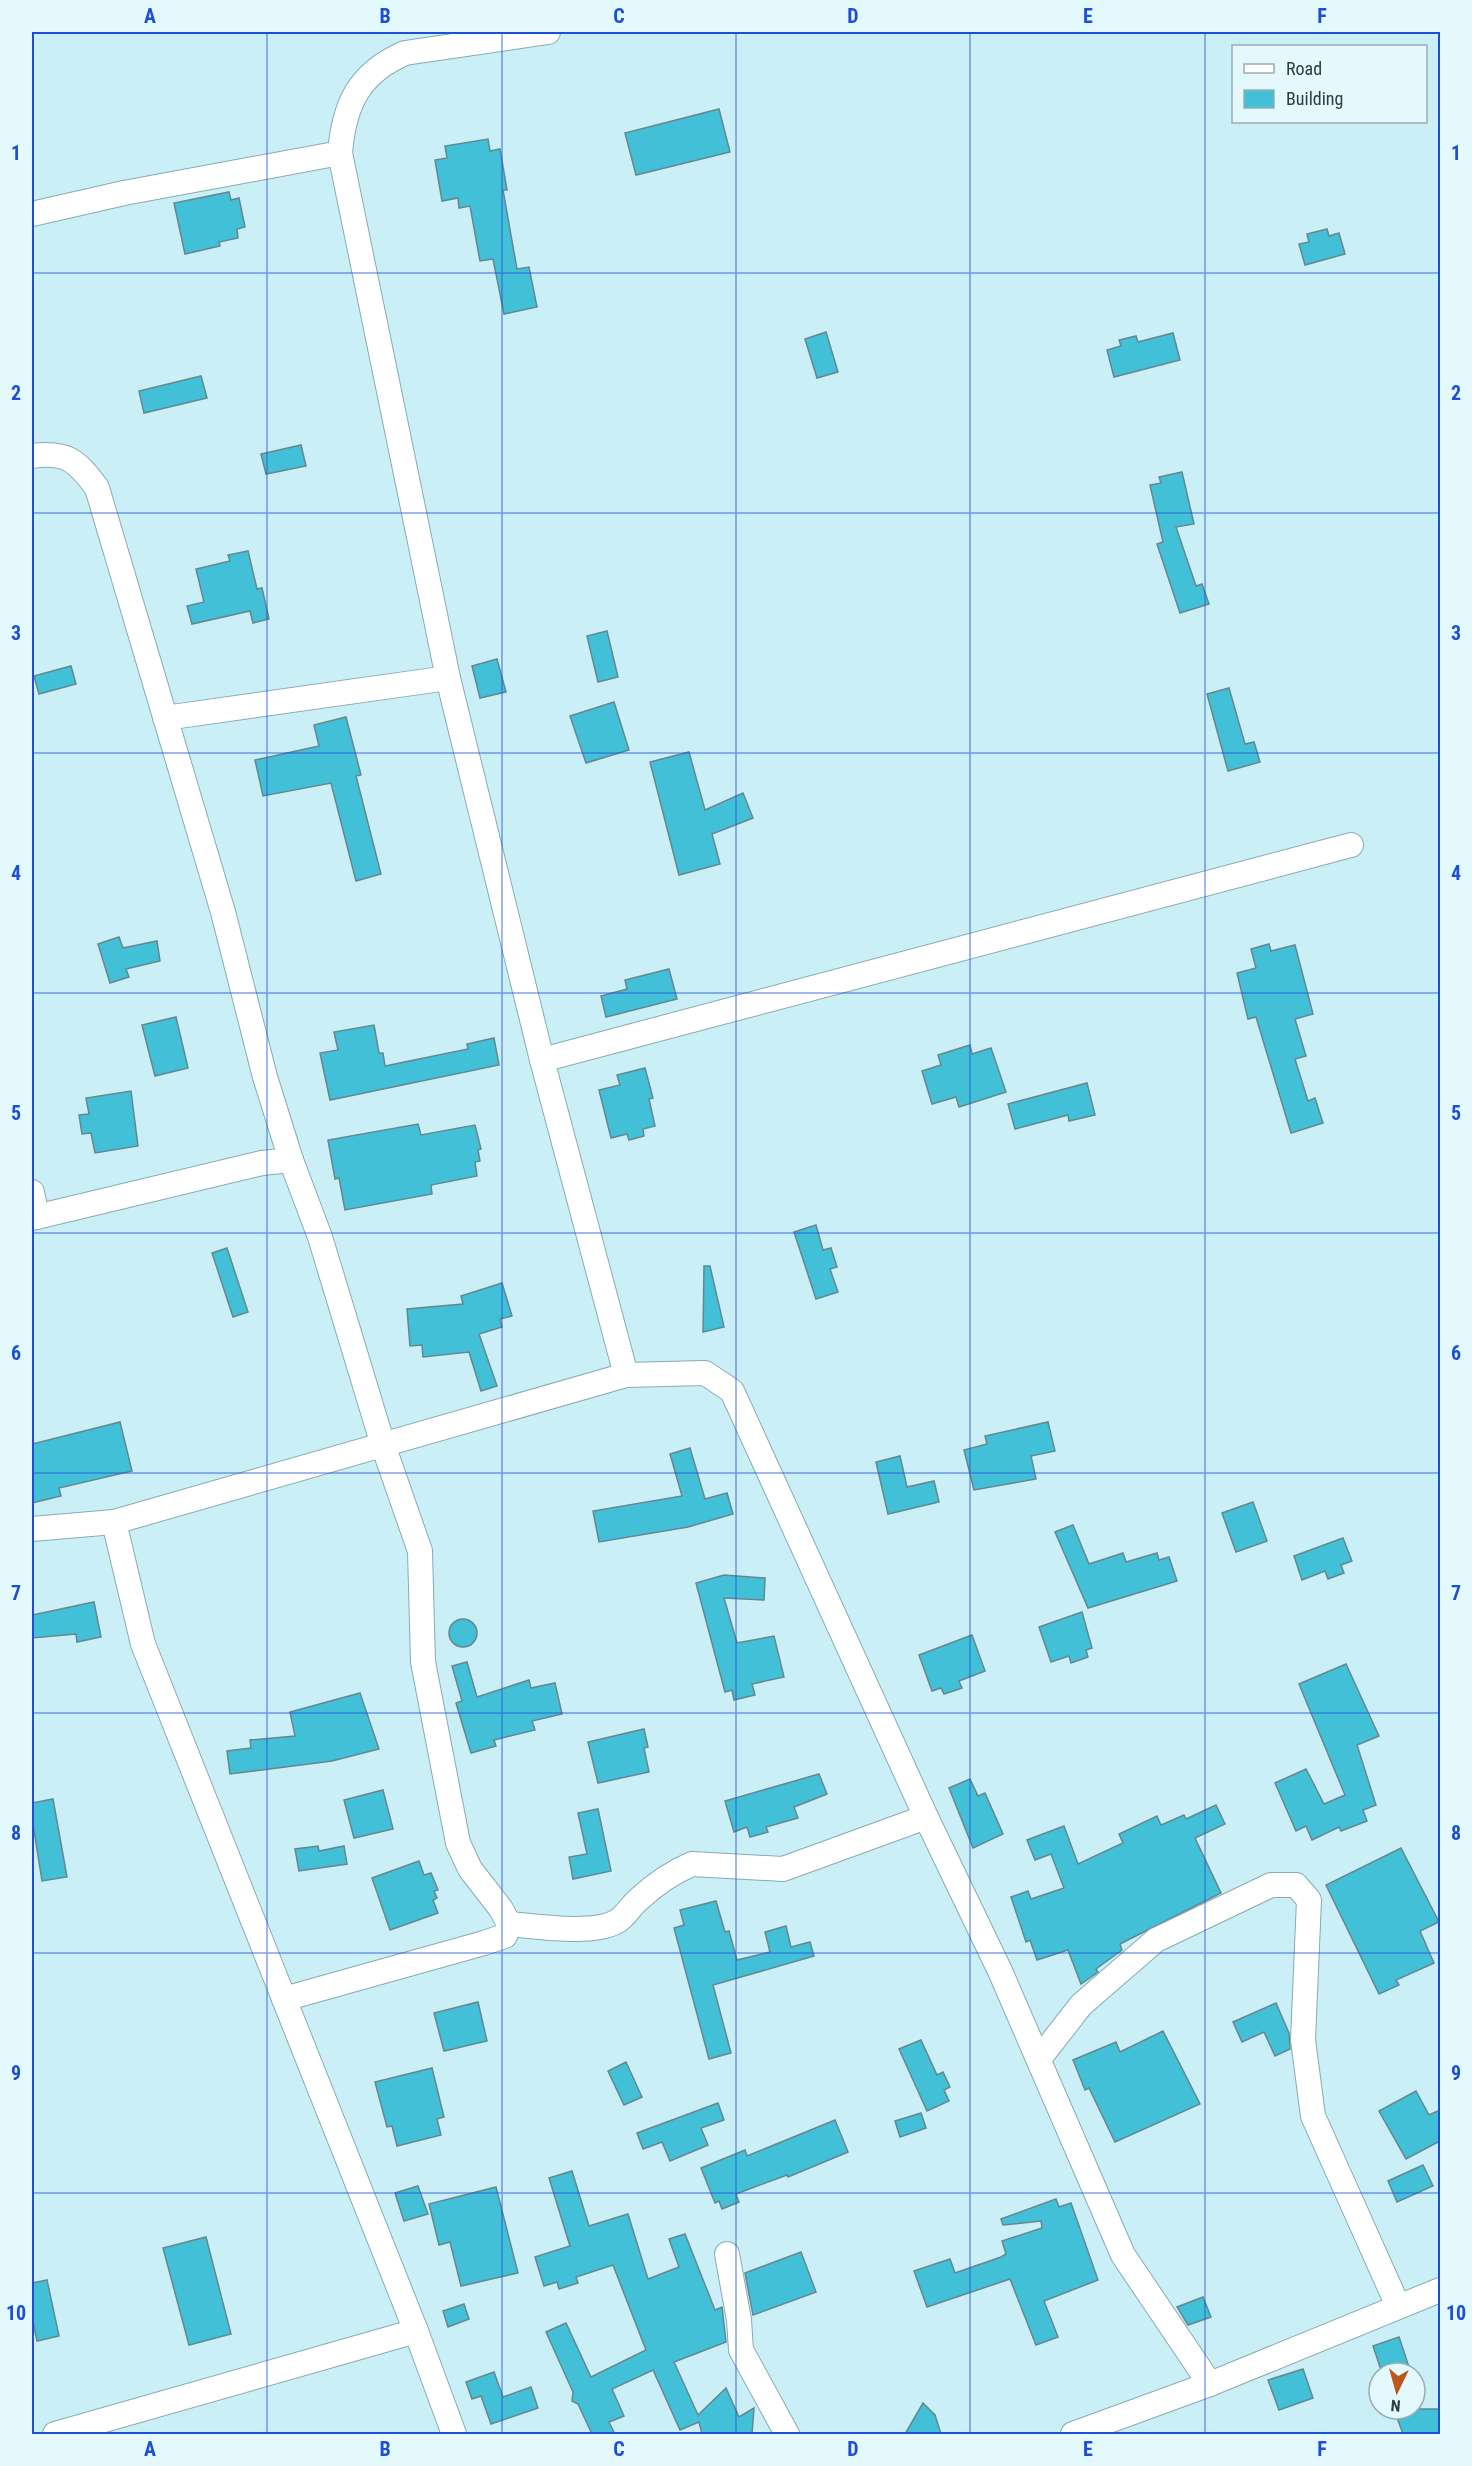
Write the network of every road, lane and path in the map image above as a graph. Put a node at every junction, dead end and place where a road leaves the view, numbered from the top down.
1 (548, 32) edge
2 (340, 153) junction
3 (32, 214) edge
4 (32, 456) edge
5 (448, 678) junction
6 (165, 717) junction
7 (1350, 845) dead end
8 (542, 1060) junction
9 (291, 1160) junction
10 (32, 1192) edge
11 (34, 1217) edge
12 (626, 1375) junction
13 (383, 1445) junction
14 (114, 1522) junction
15 (32, 1529) edge
16 (926, 1817) junction
17 (508, 1924) junction
18 (284, 1999) junction
19 (1039, 2059) junction
20 (727, 2254) dead end
21 (1440, 2290) edge
22 (1398, 2306) junction
23 (416, 2331) junction
24 (1210, 2384) junction
25 (55, 2434) edge
26 (454, 2434) edge
27 (787, 2434) edge
28 (1072, 2434) edge

1 - 2 street
2 - 3 street
2 - 5 street
4 - 6 street
5 - 6 street
5 - 8 street
6 - 9 street
7 - 8 street
8 - 12 street
9 - 11 street
9 - 13 street
10 - 11 street
12 - 13 street
12 - 16 street
13 - 14 street
13 - 17 street
14 - 15 street
14 - 18 street
16 - 17 street
16 - 19 street
17 - 18 street
18 - 23 street
19 - 22 street
19 - 24 street
20 - 27 street
21 - 22 street
22 - 24 street
23 - 25 street
23 - 26 street
24 - 28 street

